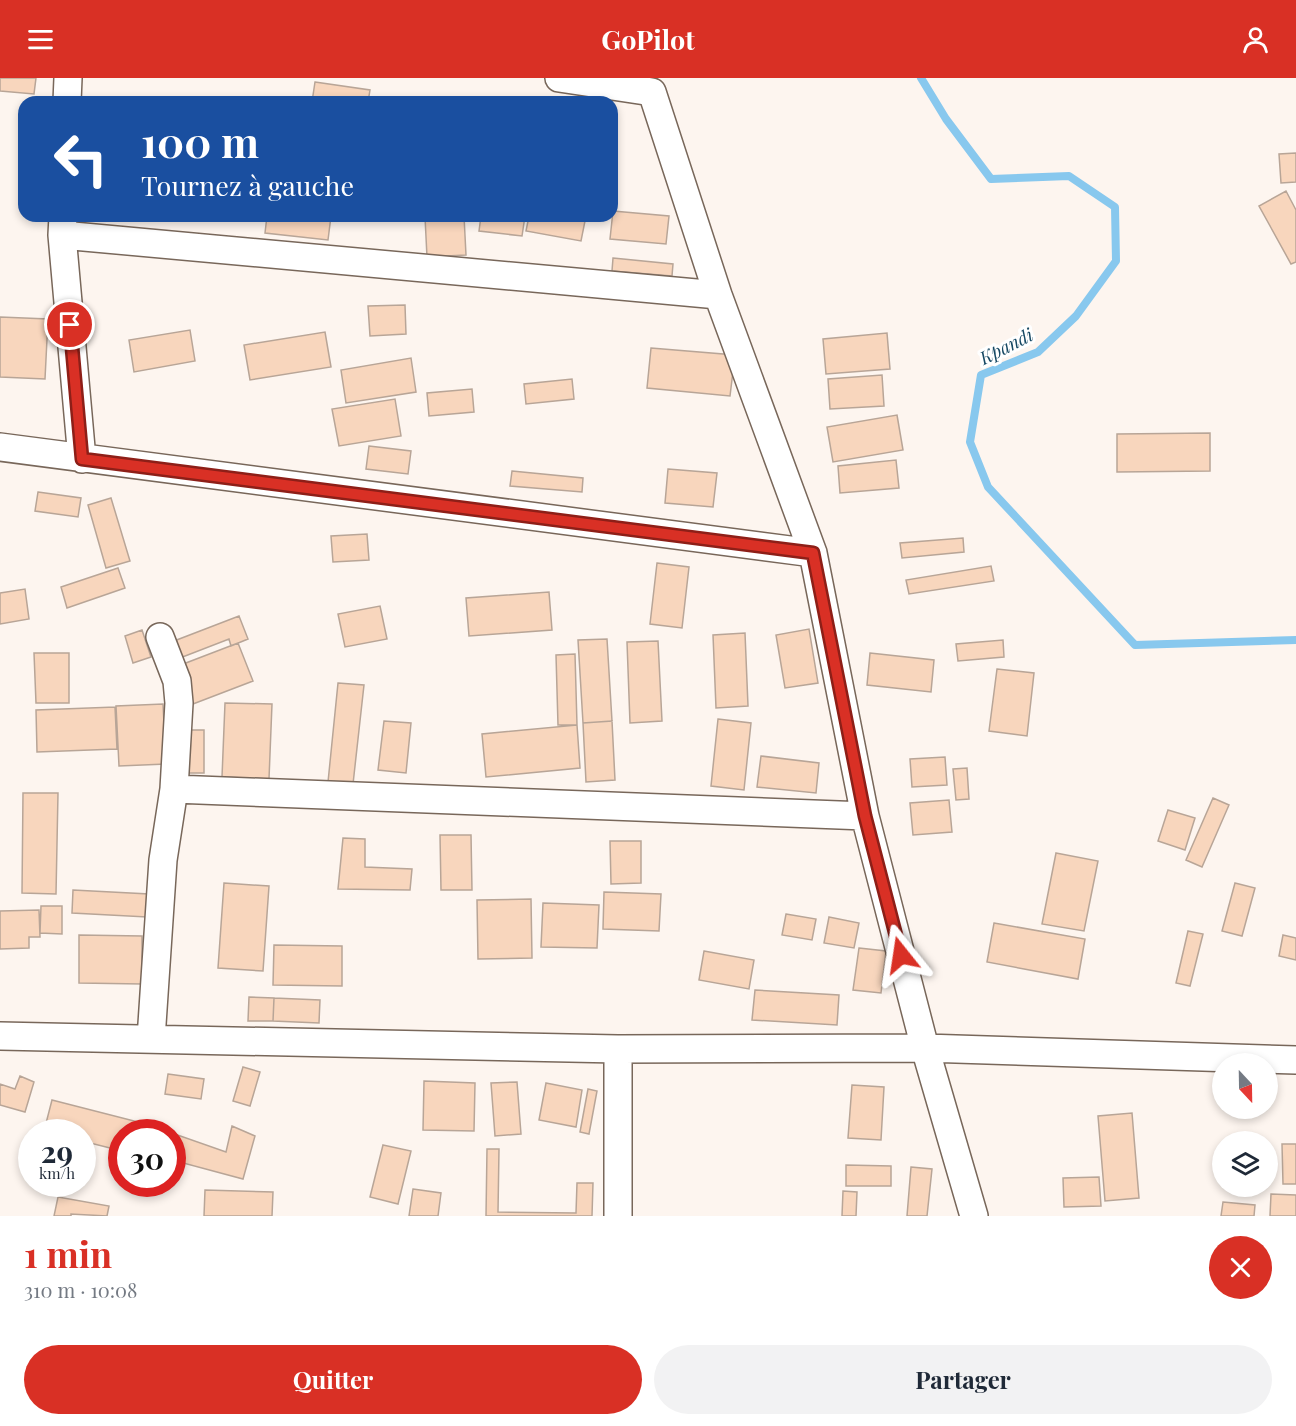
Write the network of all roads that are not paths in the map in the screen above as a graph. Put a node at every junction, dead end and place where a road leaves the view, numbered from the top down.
1 (68, 78) edge
2 (559, 78) edge
3 (656, 85) edge
4 (67, 96) edge
5 (62, 226) edge
6 (718, 295) junction
7 (0, 447) edge
8 (82, 459) junction
9 (813, 553) junction
10 (160, 637) dead end
11 (174, 789) junction
12 (865, 816) junction
13 (0, 1036) edge
14 (151, 1039) junction
15 (925, 1048) junction
16 (618, 1049) junction
17 (1296, 1060) edge
18 (618, 1216) edge
19 (974, 1216) edge

1 - 4 street
2 - 3 street
3 - 6 street
5 - 6 street
5 - 8 street
6 - 9 street
7 - 8 street
8 - 9 street
9 - 12 street
10 - 11 street
11 - 12 street
11 - 14 street
12 - 15 street
13 - 14 street
14 - 16 street
15 - 16 street
15 - 17 street
15 - 19 street
16 - 18 street

